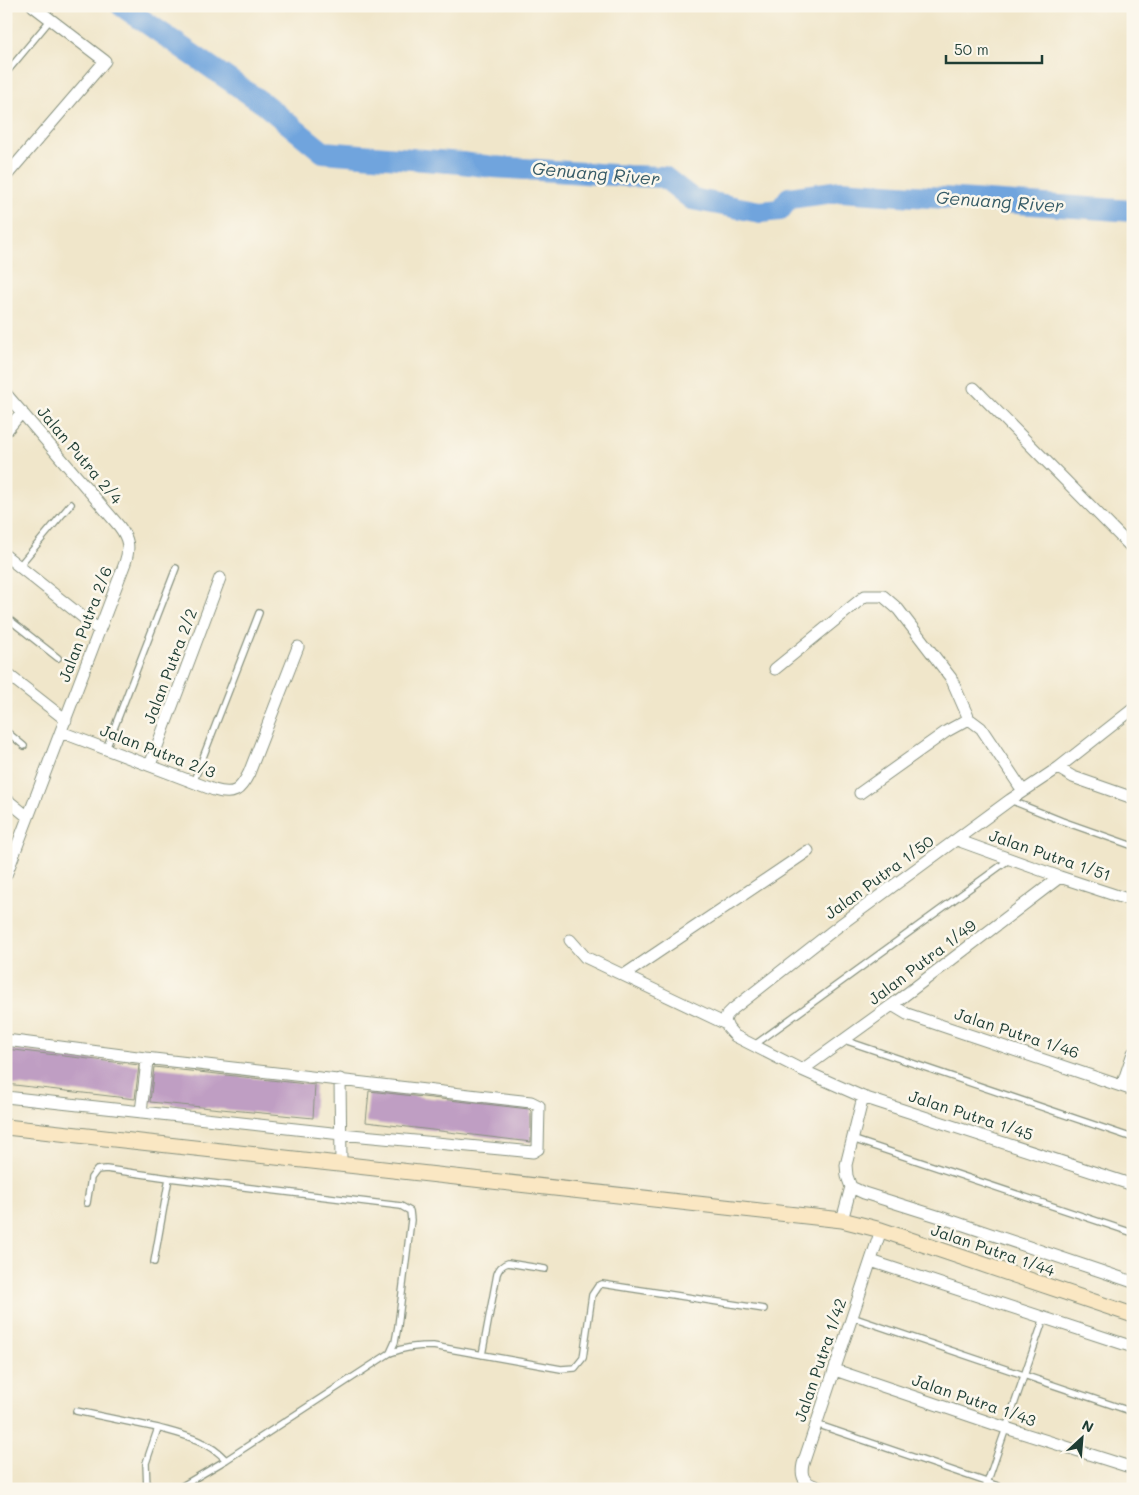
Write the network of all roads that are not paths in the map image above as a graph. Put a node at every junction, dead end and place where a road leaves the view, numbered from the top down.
1 (33, 6) edge
2 (51, 19) junction
3 (6, 73) edge
4 (6, 176) edge
5 (974, 388) dead end
6 (6, 394) edge
7 (22, 412) junction
8 (6, 431) edge
9 (71, 504) dead end
10 (128, 539) joint
11 (1133, 549) edge
12 (6, 556) edge
13 (19, 566) junction
14 (176, 568) dead end
15 (220, 578) dead end
16 (259, 613) dead end
17 (6, 617) edge
18 (99, 630) junction
19 (298, 647) dead end
20 (58, 658) dead end
21 (776, 669) dead end
22 (6, 673) edge
23 (1133, 710) edge
24 (969, 719) junction
25 (66, 720) junction
26 (6, 731) edge
27 (61, 732) junction
28 (24, 746) dead end
29 (106, 749) junction
30 (150, 765) junction
31 (1058, 768) junction
32 (193, 782) junction
33 (1024, 791) junction
34 (860, 793) dead end
35 (1133, 798) edge
36 (6, 799) edge
37 (1010, 800) junction
38 (28, 817) junction
39 (957, 840) junction
40 (1133, 846) edge
41 (808, 851) dead end
42 (1010, 859) junction
43 (6, 874) edge
44 (1060, 877) junction
45 (1133, 901) edge
46 (570, 940) dead end
47 (624, 975) junction
48 (892, 1005) junction
49 (726, 1024) junction
50 (6, 1040) edge
51 (844, 1040) junction
52 (753, 1046) junction
53 (1133, 1053) edge
54 (145, 1058) junction
55 (802, 1070) junction
56 (340, 1079) junction
57 (1127, 1088) edge
58 (6, 1097) edge
59 (863, 1097) junction
60 (142, 1112) junction
61 (6, 1127) edge
62 (340, 1134) junction
63 (1133, 1138) edge
64 (852, 1139) junction
65 (341, 1164) junction
66 (169, 1178) junction
67 (1133, 1185) edge
68 (851, 1187) junction
69 (87, 1204) dead end
70 (842, 1220) junction
71 (881, 1230) junction
72 (1133, 1233) edge
73 (871, 1261) junction
74 (154, 1262) dead end
75 (545, 1269) dead end
76 (1133, 1282) edge
77 (764, 1309) dead end
78 (1133, 1315) edge
79 (852, 1317) junction
80 (1044, 1318) junction
81 (1133, 1347) edge
82 (390, 1353) junction
83 (482, 1355) junction
84 (835, 1370) junction
85 (1024, 1375) junction
86 (76, 1411) dead end
87 (1133, 1412) edge
88 (816, 1424) junction
89 (158, 1428) junction
90 (1006, 1428) junction
91 (226, 1460) junction
92 (1133, 1468) edge
93 (986, 1486) edge
94 (147, 1489) edge
95 (177, 1489) edge
96 (823, 1489) edge
97 (1007, 1489) edge

1 - 2 street
2 - 3 lane
2 - 4 street
5 - 11 street
6 - 7 street, Jalan Putra 2/4
7 - 8 street
7 - 10 street, Jalan Putra 2/4
9 - 13 lane
10 - 18 street, Jalan Putra 2/6
12 - 13 street
13 - 18 street
14 - 29 lane
15 - 30 street, Jalan Putra 2/2
16 - 32 lane
17 - 20 lane
18 - 25 street, Jalan Putra 2/6
19 - 32 street, Jalan Putra 2/3
21 - 24 street
22 - 25 street
23 - 31 street, Jalan Putra 1/50
24 - 33 street
24 - 34 street
25 - 27 street, Jalan Putra 2/6
26 - 28 lane
27 - 29 street, Jalan Putra 2/3
27 - 38 street, Jalan Putra 2/6
29 - 30 street, Jalan Putra 2/3
30 - 32 street, Jalan Putra 2/3
31 - 33 street, Jalan Putra 1/50
31 - 35 street
33 - 37 street, Jalan Putra 1/50
36 - 38 street
37 - 39 street, Jalan Putra 1/50
37 - 40 lane
38 - 43 street, Jalan Putra 2/6
39 - 42 street, Jalan Putra 1/51
39 - 49 street, Jalan Putra 1/50
41 - 47 street
42 - 44 street, Jalan Putra 1/51
42 - 52 lane
44 - 45 street, Jalan Putra 1/51
44 - 48 street, Jalan Putra 1/49
46 - 47 street
47 - 49 street
48 - 51 street, Jalan Putra 1/49
48 - 57 street, Jalan Putra 1/46
49 - 52 street
50 - 54 street
51 - 55 street, Jalan Putra 1/49
51 - 63 lane
52 - 55 street
53 - 57 street
54 - 56 street
54 - 60 street
55 - 59 street, Jalan Putra 1/45
56 - 62 street
56 - 62 street
58 - 60 street
59 - 64 street
59 - 67 street, Jalan Putra 1/45
60 - 62 street
61 - 65 street, Jalan Putra 1/44
62 - 65 street
64 - 68 street
64 - 72 lane
65 - 70 street, Jalan Putra 1/44
66 - 69 lane
66 - 74 lane
66 - 82 lane
68 - 70 street
68 - 76 street
70 - 71 street, Jalan Putra 1/44
71 - 73 street, Jalan Putra 1/42
71 - 78 street, Jalan Putra 1/44
73 - 79 street, Jalan Putra 1/42
73 - 80 street
75 - 83 lane
77 - 83 lane
79 - 84 street, Jalan Putra 1/42
79 - 85 lane
80 - 81 street
80 - 85 lane
82 - 83 lane
82 - 91 lane
84 - 88 street, Jalan Putra 1/42
84 - 90 street, Jalan Putra 1/43
85 - 87 lane
85 - 90 lane
86 - 89 lane
88 - 93 lane
88 - 96 street, Jalan Putra 1/42
89 - 91 lane
89 - 94 lane
90 - 92 street, Jalan Putra 1/43
90 - 93 lane
91 - 95 lane
93 - 97 lane

